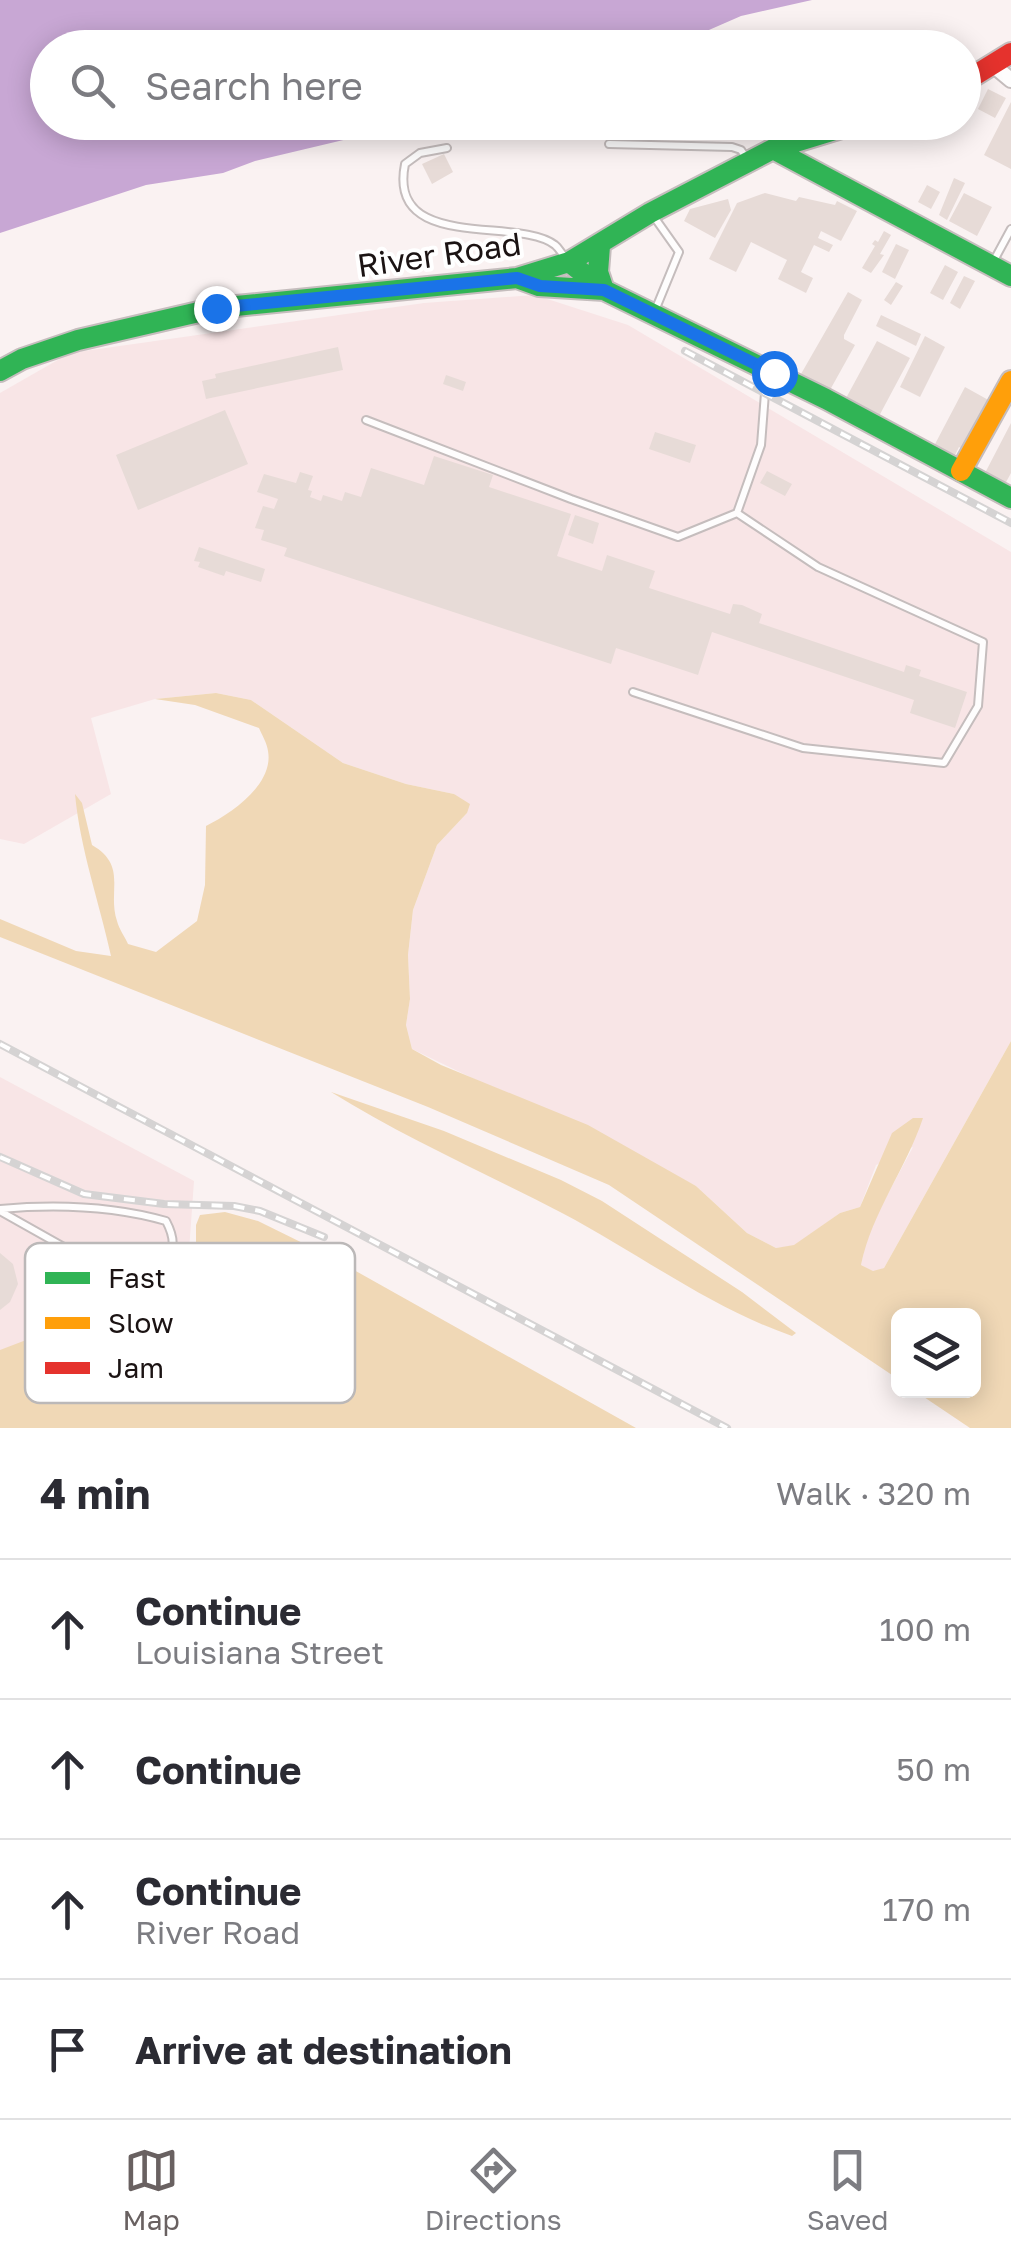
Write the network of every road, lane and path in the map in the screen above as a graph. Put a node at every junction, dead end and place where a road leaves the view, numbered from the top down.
1 (1002, 59) edge
2 (1011, 80) edge
3 (802, 140) edge
4 (610, 144) dead end
5 (447, 148) dead end
6 (773, 149) junction
7 (748, 161) junction
8 (650, 212) junction
9 (1011, 229) edge
10 (600, 246) junction
11 (568, 262) junction
12 (992, 266) junction
13 (1011, 276) edge
14 (517, 278) junction
15 (604, 290) junction
16 (654, 314) junction
17 (0, 371) edge
18 (774, 373) junction
19 (1010, 385) edge
20 (366, 420) dead end
21 (962, 471) junction
22 (1011, 498) edge
23 (737, 513) junction
24 (633, 692) dead end
25 (0, 1210) edge
26 (58, 1243) edge
27 (173, 1243) edge

1 - 2 street
3 - 6 main road, River Road
4 - 7 lane
5 - 11 lane
6 - 7 main road, River Road
6 - 12 main road
7 - 8 main road, River Road
8 - 10 main road, River Road
8 - 16 lane
9 - 12 lane
10 - 11 main road, River Road
10 - 15 main road
11 - 14 main road, River Road
11 - 15 main road
12 - 13 main road
14 - 15 main road
14 - 17 main road, River Road
15 - 16 main road
16 - 18 main road
18 - 21 main road
18 - 23 lane
19 - 21 main road
20 - 23 lane
21 - 22 main road
23 - 24 lane
25 - 26 lane
25 - 27 lane

